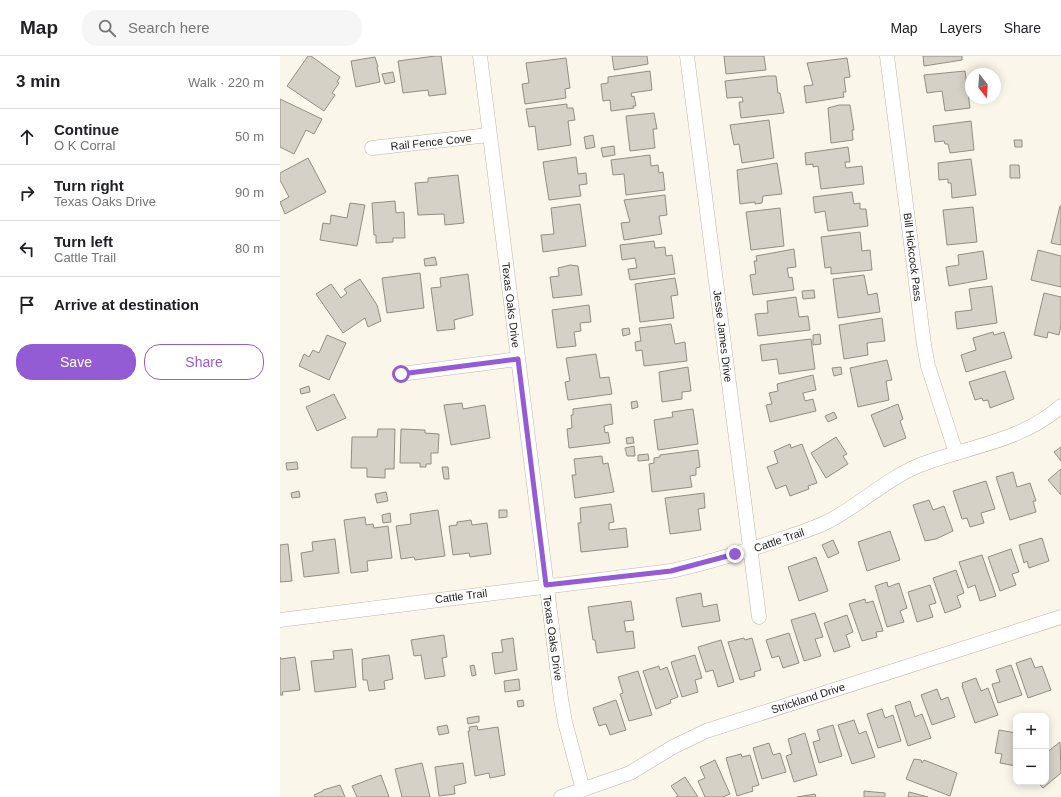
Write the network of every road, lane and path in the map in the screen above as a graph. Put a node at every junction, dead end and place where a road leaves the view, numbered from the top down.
1 (480, 56) edge
2 (687, 56) edge
3 (887, 56) edge
4 (490, 135) junction
5 (372, 148) dead end
6 (518, 359) junction
7 (401, 374) dead end
8 (1061, 406) edge
9 (956, 453) junction
10 (750, 550) junction
11 (546, 585) junction
12 (759, 617) dead end
13 (1061, 617) edge
14 (280, 620) edge
15 (583, 790) junction
16 (561, 797) edge

1 - 4 street, Texas Oaks Drive
2 - 10 street, Jesse James Drive
3 - 9 street, Bill Hickcock Pass
4 - 5 street, Rail Fence Cove
4 - 6 street, Texas Oaks Drive
6 - 7 street
6 - 11 street, Texas Oaks Drive
8 - 9 street, Cattle Trail
9 - 10 street, Cattle Trail
10 - 11 street, Cattle Trail
10 - 12 street, Jesse James Drive
11 - 14 street, Cattle Trail
11 - 15 street, Texas Oaks Drive
13 - 15 street, Strickland Drive
15 - 16 street, Strickland Drive

